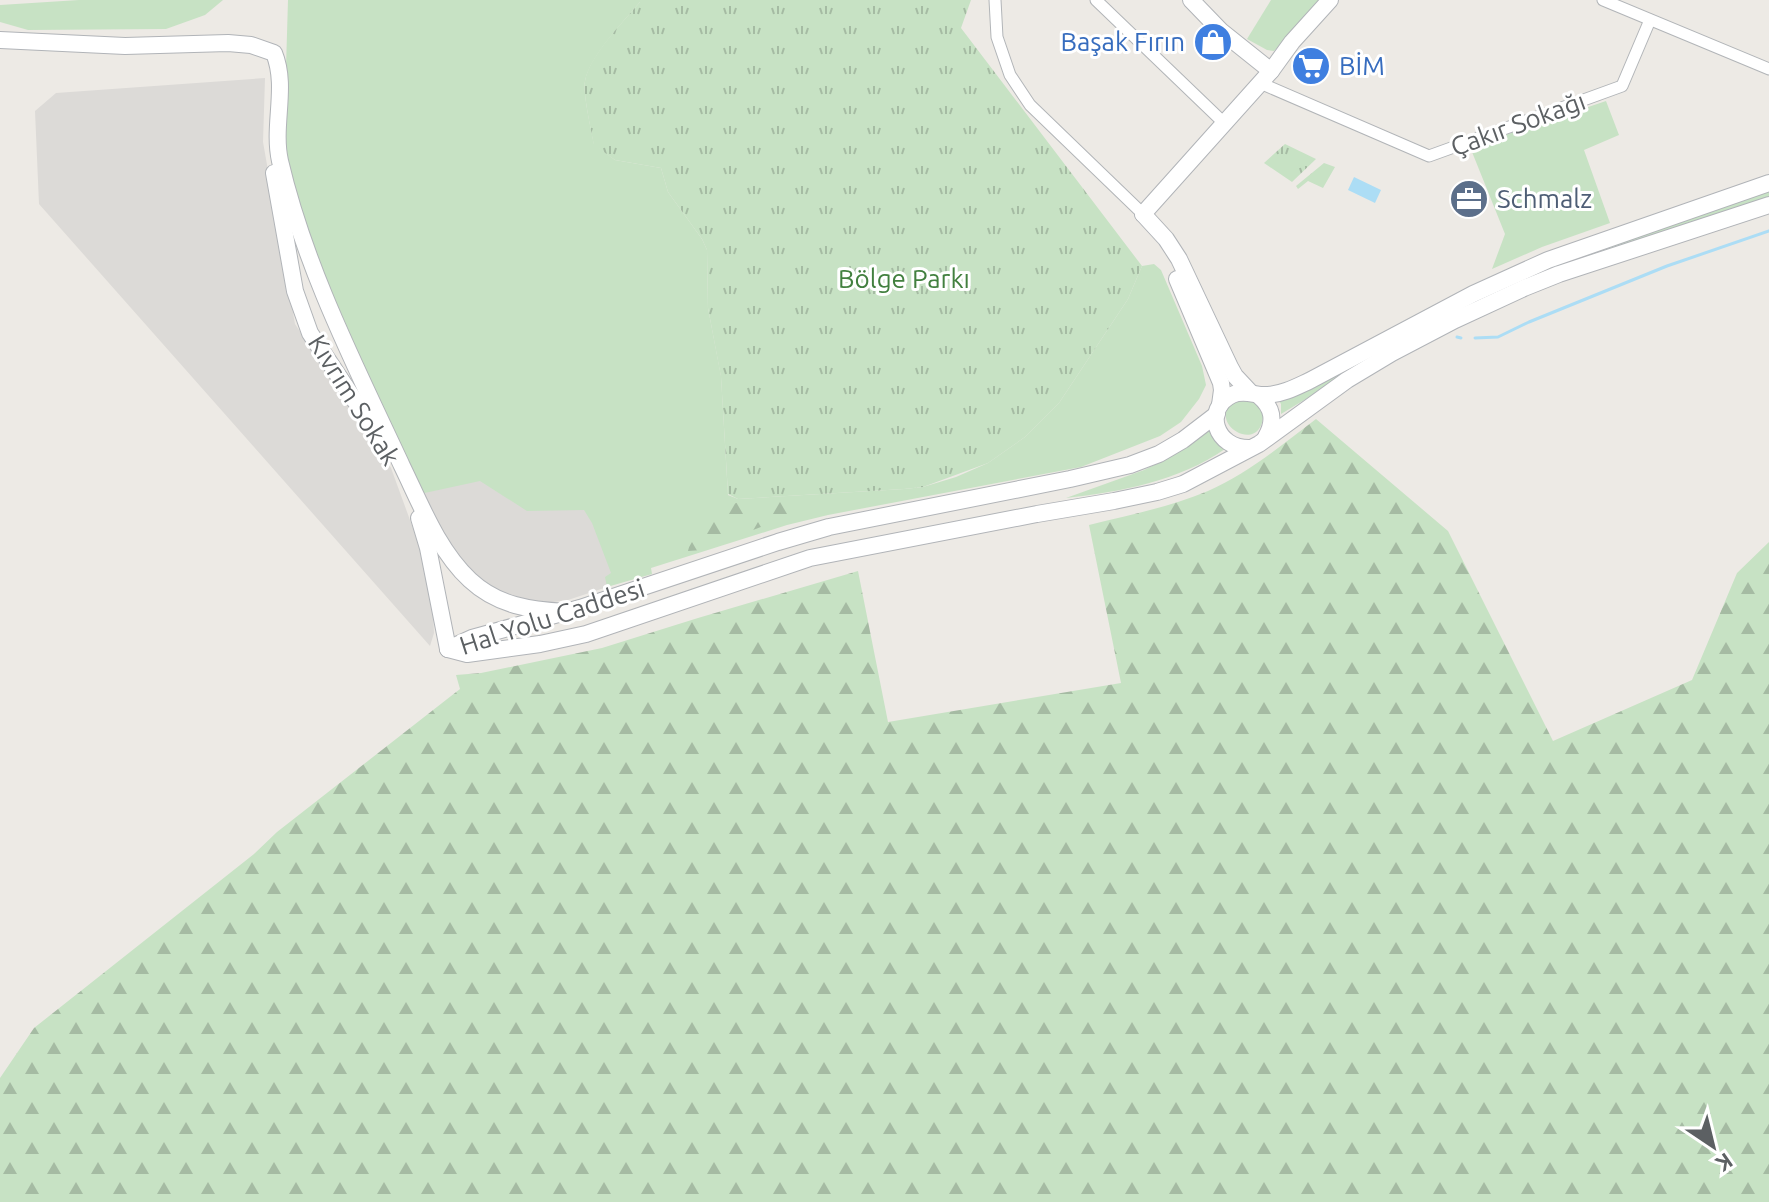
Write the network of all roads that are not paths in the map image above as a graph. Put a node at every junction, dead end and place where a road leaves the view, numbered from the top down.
1 (995, 0) edge
2 (1096, 0) edge
3 (1191, 0) edge
4 (1330, 0) edge
5 (1344, 0) edge
6 (1603, 0) edge
7 (1650, 20) junction
8 (0, 40) edge
9 (274, 53) junction
10 (1769, 69) edge
11 (1266, 77) junction
12 (1224, 123) junction
13 (1769, 183) edge
14 (1769, 205) edge
15 (1143, 214) junction
16 (1254, 394) junction
17 (1218, 410) junction
18 (1266, 437) junction
19 (1250, 448) junction
20 (566, 612) junction
21 (448, 649) junction

1 - 15 street
2 - 12 street
3 - 11 main road
4 - 11 main road
5 - 11 main road
6 - 7 street
7 - 10 street
7 - 11 street, Çakır Sokağı
8 - 9 main road
9 - 20 main road
9 - 21 main road, Kıvrım Sokak
11 - 12 main road
12 - 15 main road
13 - 16 main road
14 - 18 main road
15 - 16 main road
15 - 17 main road
16 - 17 main road
16 - 18 main road
17 - 19 main road
17 - 20 main road, Hal Yolu Caddesi
18 - 19 main road
19 - 21 main road, Hal Yolu Caddesi
20 - 21 main road, Hal Yolu Caddesi

